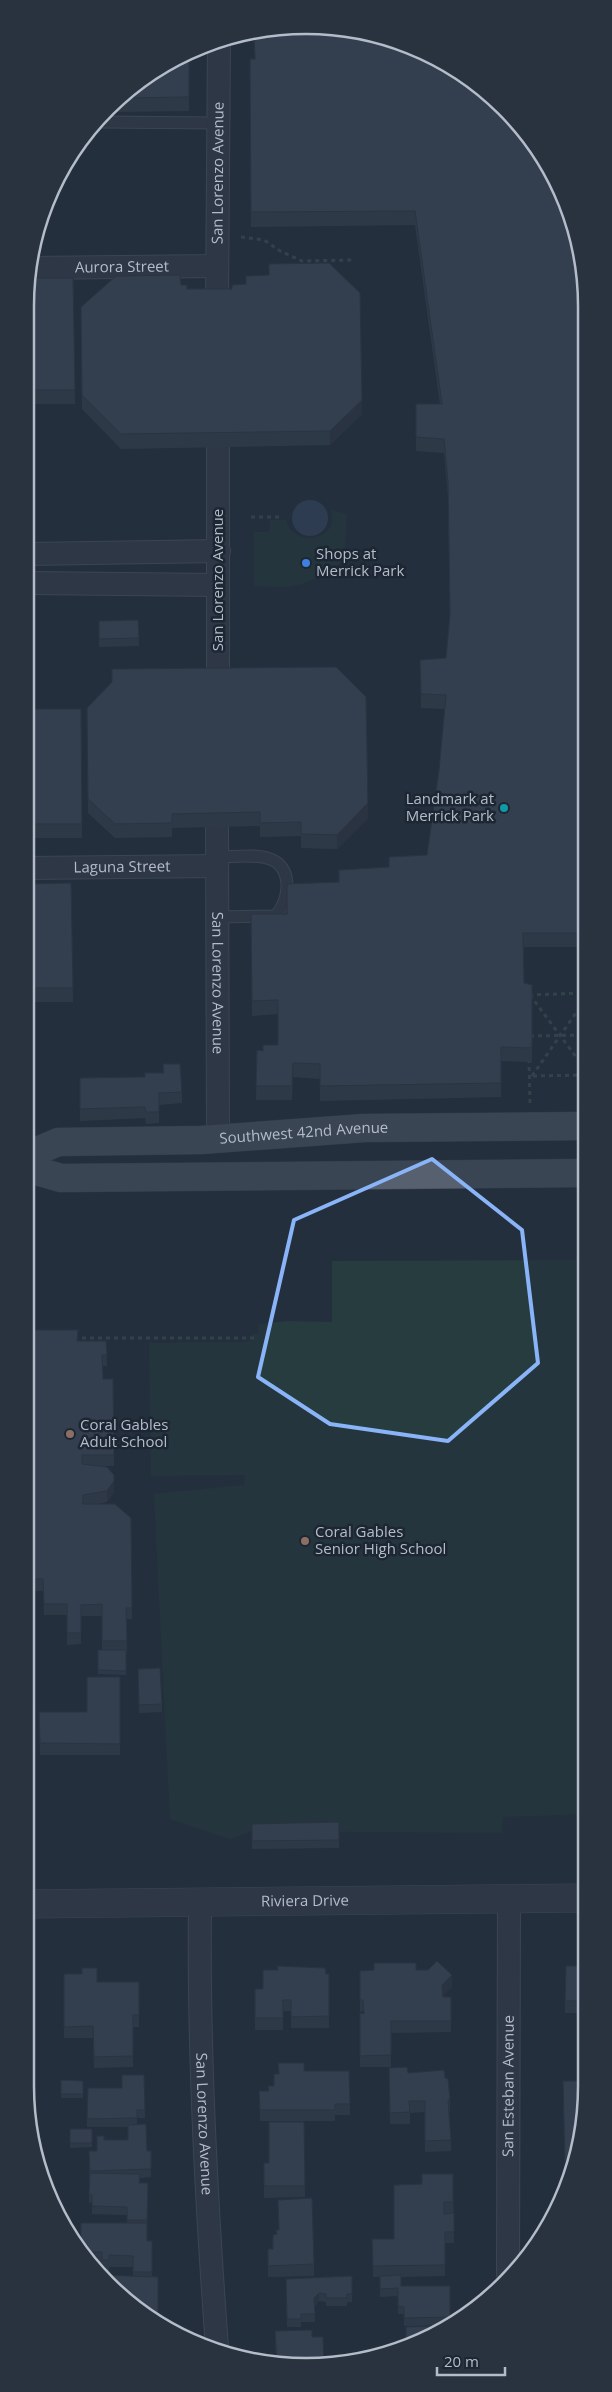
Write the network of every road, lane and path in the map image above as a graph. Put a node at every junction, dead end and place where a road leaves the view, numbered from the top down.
1 (219, 48) edge
2 (105, 122) edge
3 (218, 123) junction
4 (241, 237) dead end
5 (352, 260) dead end
6 (217, 266) junction
7 (36, 268) edge
8 (217, 303) edge
9 (218, 447) edge
10 (251, 517) dead end
11 (281, 517) dead end
12 (219, 551) junction
13 (106, 552) junction
14 (34, 554) edge
15 (34, 583) edge
16 (106, 584) junction
17 (218, 585) junction
18 (218, 682) edge
19 (217, 825) edge
20 (217, 862) junction
21 (34, 868) edge
22 (217, 917) junction
23 (578, 993) edge
24 (529, 994) junction
25 (529, 1003) edge
26 (578, 1010) edge
27 (529, 1028) edge
28 (578, 1035) edge
29 (529, 1036) junction
30 (560, 1036) junction
31 (529, 1046) edge
32 (529, 1056) edge
33 (578, 1060) edge
34 (578, 1075) edge
35 (531, 1076) junction
36 (530, 1108) dead end
37 (578, 1126) edge
38 (218, 1140) junction
39 (34, 1152) edge
40 (34, 1170) edge
41 (578, 1173) edge
42 (66, 1338) edge
43 (256, 1338) dead end
44 (578, 1898) edge
45 (509, 1899) junction
46 (200, 1902) junction
47 (34, 1904) edge
48 (508, 2269) edge
49 (217, 2344) edge

1 - 3 street, San Lorenzo Avenue
2 - 3 lane
3 - 6 street, San Lorenzo Avenue
4 - 5 path
6 - 7 street, Aurora Street
6 - 8 street, San Lorenzo Avenue
9 - 12 street, San Lorenzo Avenue
10 - 11 path
12 - 13 street
12 - 17 street, San Lorenzo Avenue
13 - 14 street
13 - 16 street
15 - 16 street
16 - 17 street
17 - 18 street, San Lorenzo Avenue
19 - 20 street, San Lorenzo Avenue
20 - 21 street, Laguna Street
20 - 22 street, San Lorenzo Avenue
20 - 22 lane
22 - 38 street, San Lorenzo Avenue
23 - 24 path
24 - 25 path
24 - 30 path
26 - 30 path
27 - 29 path
28 - 30 path
29 - 30 path
29 - 31 path
30 - 33 path
30 - 35 path
32 - 35 path
34 - 35 path
35 - 36 path
37 - 38 main road, Southwest 42nd Avenue
38 - 39 main road, Southwest 42nd Avenue
40 - 41 main road
42 - 43 path
44 - 45 street, Riviera Drive
45 - 46 street, Riviera Drive
45 - 48 street, San Esteban Avenue
46 - 47 street, Riviera Drive
46 - 49 street, San Lorenzo Avenue

